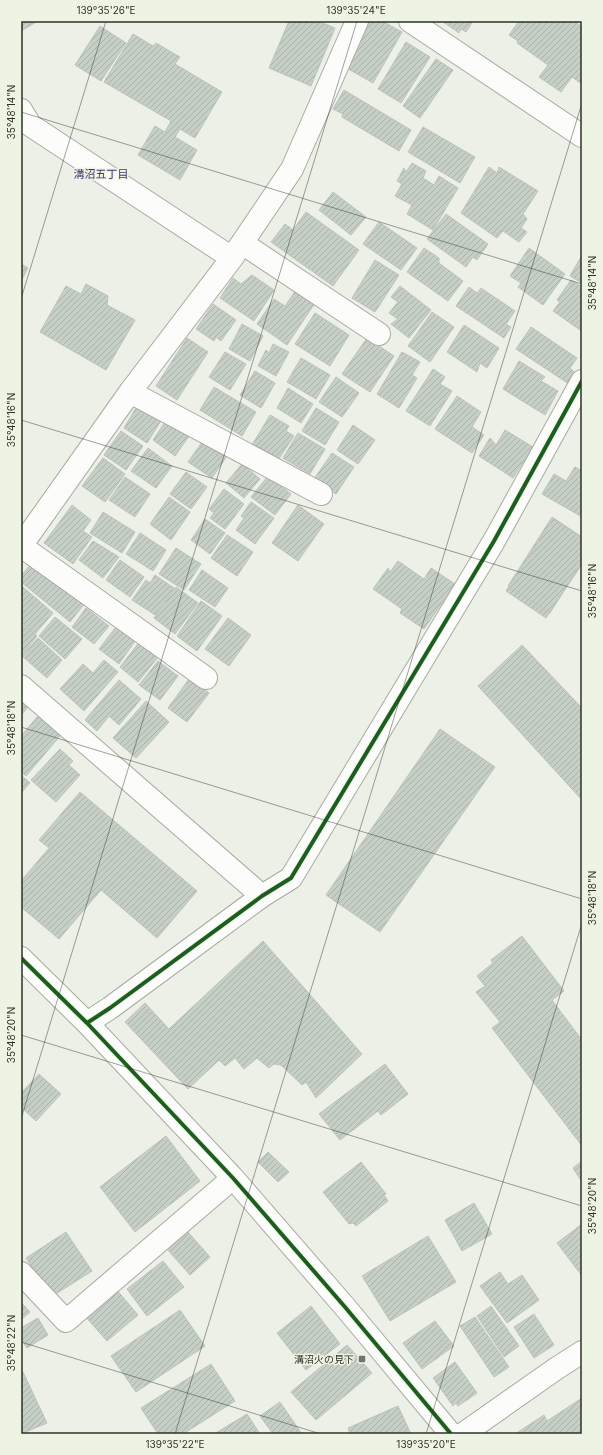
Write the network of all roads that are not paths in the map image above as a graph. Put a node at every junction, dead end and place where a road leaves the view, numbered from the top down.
1 (357, 21) edge
2 (410, 21) edge
3 (21, 110) edge
4 (582, 136) edge
5 (237, 250) junction
6 (379, 334) dead end
7 (582, 381) edge
8 (130, 392) junction
9 (322, 494) dead end
10 (21, 546) edge
11 (206, 678) dead end
12 (21, 686) edge
13 (262, 896) junction
14 (21, 958) edge
15 (87, 1023) junction
16 (233, 1178) junction
17 (21, 1273) edge
18 (582, 1352) edge
19 (451, 1434) edge
20 (464, 1434) edge

1 - 5 street
2 - 4 street
3 - 5 street
5 - 6 street
5 - 8 street
7 - 13 street
8 - 9 street
8 - 10 street
10 - 11 street
12 - 13 street
13 - 15 street
14 - 15 street
15 - 16 street
16 - 17 street
16 - 19 street
18 - 20 street

